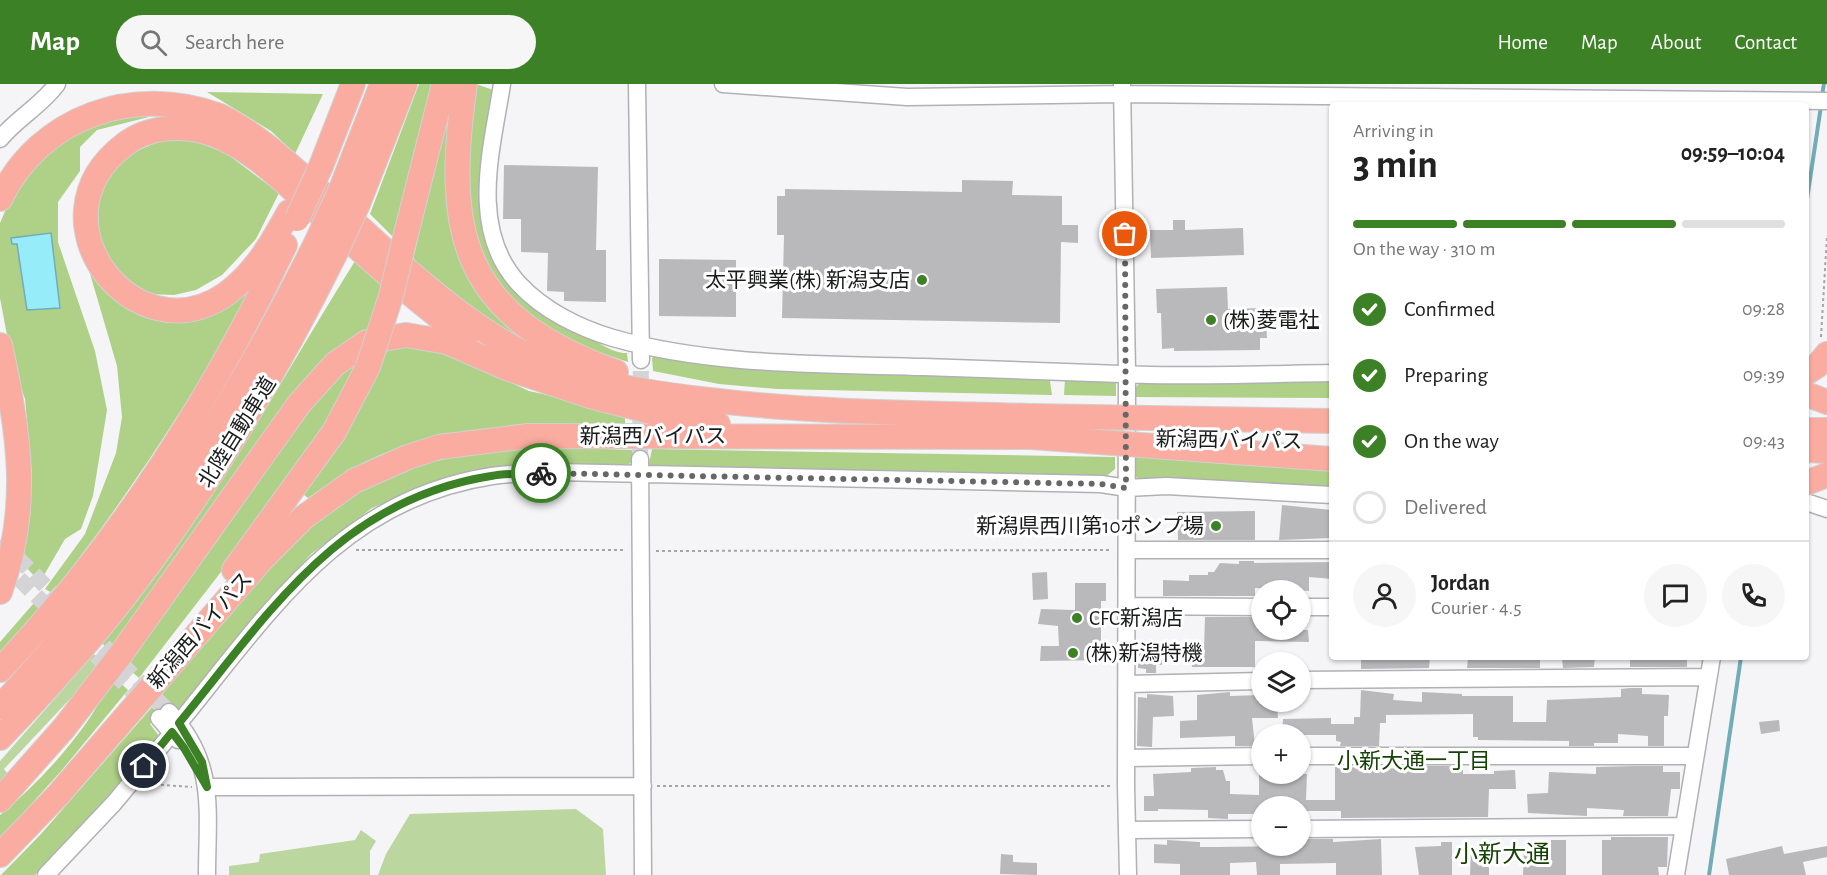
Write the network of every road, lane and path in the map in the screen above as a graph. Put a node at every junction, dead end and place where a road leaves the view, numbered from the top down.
1 (57, 84) edge
2 (347, 84) edge
3 (353, 84) edge
4 (382, 84) edge
5 (405, 84) edge
6 (444, 84) edge
7 (465, 84) edge
8 (502, 84) edge
9 (637, 84) edge
10 (723, 84) edge
11 (1122, 89) edge
12 (1450, 96) edge
13 (1783, 96) edge
14 (1827, 101) edge
15 (0, 139) edge
16 (318, 164) junction
17 (349, 196) junction
18 (0, 199) edge
19 (293, 215) junction
20 (1827, 236) edge
21 (326, 247) junction
22 (0, 345) edge
23 (1823, 348) edge
24 (642, 352) junction
25 (1128, 373) junction
26 (1329, 373) edge
27 (1809, 373) edge
28 (1809, 376) edge
29 (1827, 380) edge
30 (557, 386) junction
31 (1809, 395) edge
32 (701, 399) junction
33 (1827, 402) edge
34 (1329, 406) edge
35 (1117, 417) junction
36 (1329, 421) edge
37 (1031, 426) junction
38 (1809, 430) edge
39 (1827, 430) edge
40 (891, 435) junction
41 (1329, 441) edge
42 (1809, 450) edge
43 (1827, 451) edge
44 (1329, 459) edge
45 (640, 467) junction
46 (1827, 475) edge
47 (1809, 484) edge
48 (1809, 486) edge
49 (1126, 488) junction
50 (1827, 490) edge
51 (1329, 495) edge
52 (1809, 503) edge
53 (1827, 509) edge
54 (16, 531) junction
55 (330, 549) junction
56 (642, 550) junction
57 (1127, 550) junction
58 (1329, 550) edge
59 (0, 575) edge
60 (0, 592) edge
61 (1127, 606) junction
62 (1251, 607) edge
63 (1311, 607) edge
64 (1329, 607) edge
65 (1711, 660) edge
66 (0, 670) edge
67 (1708, 677) junction
68 (1311, 680) edge
69 (1251, 681) edge
70 (1127, 684) junction
71 (0, 707) edge
72 (170, 721) junction
73 (118, 725) junction
74 (0, 738) edge
75 (1251, 756) edge
76 (1311, 756) edge
77 (1695, 756) junction
78 (1126, 758) junction
79 (130, 783) junction
80 (644, 786) junction
81 (1126, 786) junction
82 (207, 787) junction
83 (0, 800) edge
84 (1684, 826) junction
85 (1251, 829) edge
86 (1311, 829) edge
87 (1127, 830) junction
88 (0, 855) edge
89 (46, 875) edge
90 (207, 875) edge
91 (643, 875) edge
92 (1128, 875) edge
93 (1676, 875) edge

1 - 15 street
2 - 16 highway
3 - 16 highway
4 - 17 highway, 北陸自動車道
5 - 17 highway, 北陸自動車道
6 - 73 highway, bridge
7 - 32 highway
8 - 24 street
9 - 24 street
10 - 11 street
11 - 12 street
11 - 25 street
12 - 13 street
13 - 14 street
16 - 19 highway, bridge
17 - 21 highway, 北陸自動車道, bridge
18 - 32 highway, 新潟西バイパス
19 - 30 highway
19 - 66 highway
20 - 23 path
21 - 71 highway, 北陸自動車道
21 - 74 highway, 北陸自動車道
22 - 54 highway
23 - 27 highway
24 - 25 street
25 - 26 street
25 - 49 street
28 - 29 highway
30 - 40 highway
30 - 83 highway
31 - 33 highway
32 - 37 highway, 新潟西バイパス
34 - 35 highway, bridge
35 - 36 highway, 新潟西バイパス, bridge
35 - 37 highway, 新潟西バイパス, bridge
37 - 40 highway, 新潟西バイパス
37 - 41 highway, 新潟西バイパス, bridge
37 - 44 highway, bridge
38 - 39 highway
40 - 73 highway, 新潟西バイパス
42 - 43 highway
45 - 49 street
45 - 55 street
45 - 56 street
46 - 47 highway
48 - 50 highway
49 - 51 street
49 - 57 street
52 - 53 street
54 - 59 highway
54 - 60 highway
55 - 56 path
55 - 72 street
56 - 57 path
56 - 80 street
57 - 58 street
57 - 61 street
61 - 62 street
61 - 70 street
63 - 64 street
65 - 67 street
67 - 68 street
67 - 77 street
69 - 70 street
70 - 78 street
72 - 79 street
72 - 82 street
73 - 88 highway, 新潟西バイパス
75 - 78 street
76 - 77 street
77 - 84 street
78 - 81 street
79 - 82 path
79 - 89 street
80 - 81 path
80 - 82 street
80 - 91 street
81 - 87 street
82 - 90 street
84 - 86 street
84 - 93 street
85 - 87 street
87 - 92 street

